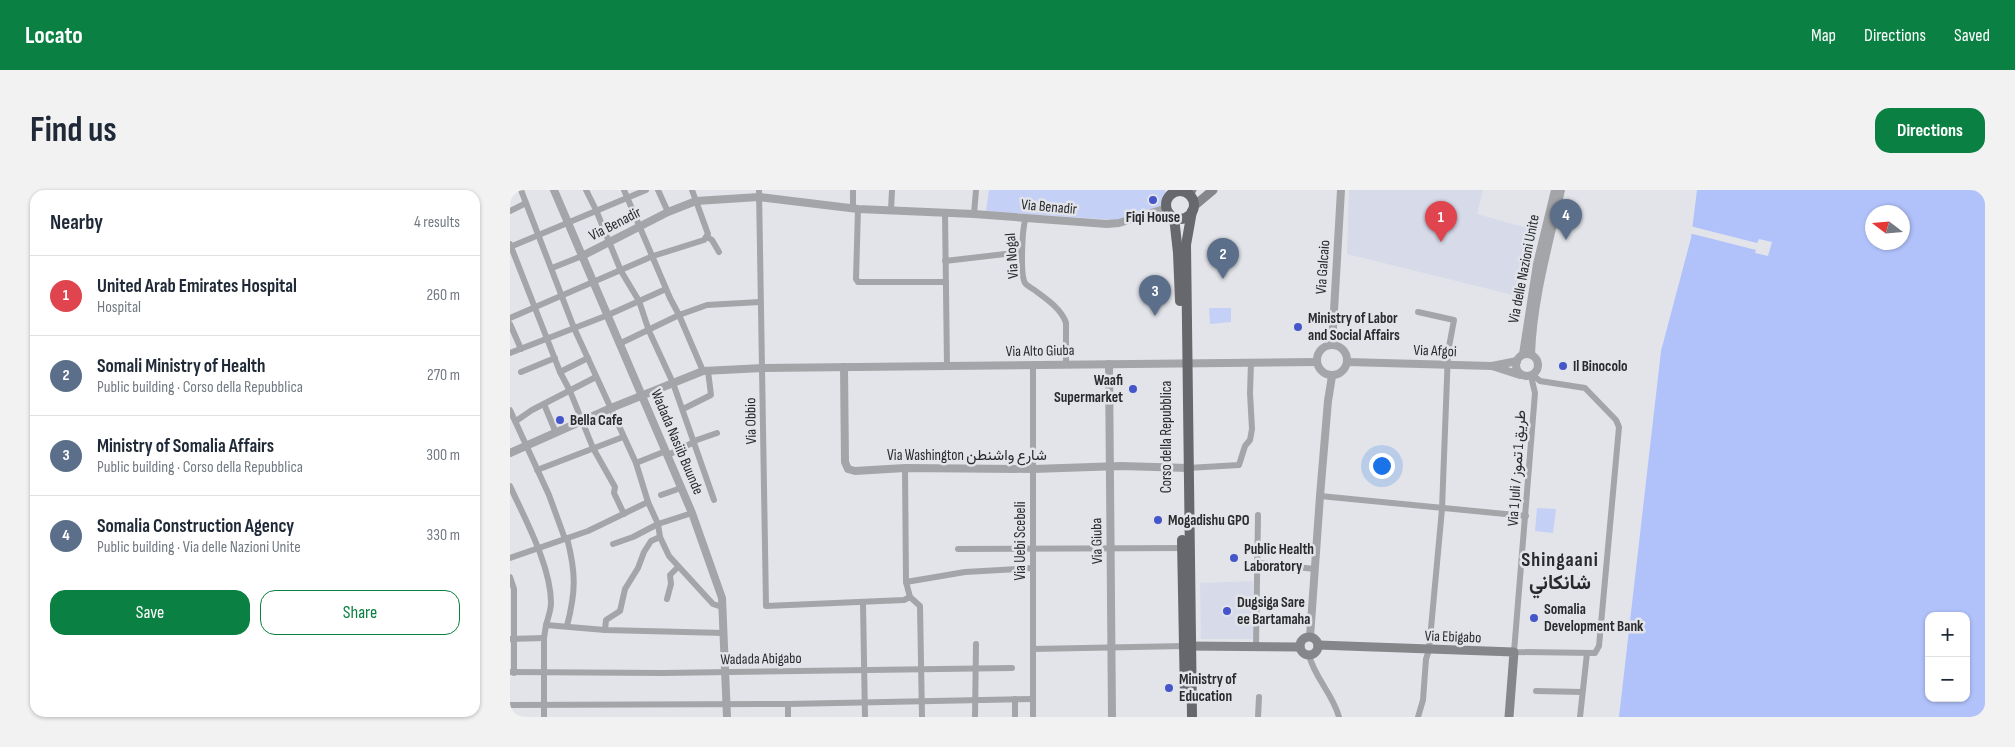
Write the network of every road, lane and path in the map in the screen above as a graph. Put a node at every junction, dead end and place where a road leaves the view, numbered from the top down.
1 (521, 190) edge
2 (586, 190) edge
3 (624, 190) edge
4 (646, 190) edge
5 (658, 190) edge
6 (692, 190) edge
7 (853, 190) edge
8 (892, 190) edge
9 (976, 190) edge
10 (1212, 190) edge
11 (1342, 190) edge
12 (1555, 190) edge
13 (1562, 190) edge
14 (556, 191) edge
15 (1187, 191) edge
16 (1171, 192) edge
17 (759, 193) edge
18 (628, 197) junction
19 (696, 201) junction
20 (526, 203) junction
21 (1167, 208) junction
22 (1193, 208) junction
23 (855, 209) junction
24 (596, 210) junction
25 (891, 210) junction
26 (510, 211) edge
27 (668, 212) junction
28 (945, 213) junction
29 (974, 214) junction
30 (1174, 217) junction
31 (1026, 218) junction
32 (568, 223) junction
33 (640, 226) junction
34 (539, 236) junction
35 (707, 237) junction
36 (610, 242) junction
37 (511, 246) edge
38 (719, 252) dead end
39 (1022, 252) junction
40 (582, 256) junction
41 (653, 256) junction
42 (945, 261) junction
43 (552, 268) junction
44 (621, 271) junction
45 (946, 282) junction
46 (594, 283) junction
47 (666, 289) junction
48 (562, 297) junction
49 (638, 302) junction
50 (760, 302) junction
51 (535, 309) junction
52 (1418, 312) dead end
53 (608, 315) junction
54 (679, 315) junction
55 (510, 318) edge
56 (510, 324) edge
57 (574, 328) junction
58 (649, 331) junction
59 (548, 337) junction
60 (620, 344) junction
61 (1332, 345) junction
62 (521, 349) junction
63 (510, 352) edge
64 (1527, 354) junction
65 (554, 358) junction
66 (588, 358) junction
67 (1517, 360) junction
68 (1252, 362) junction
69 (1316, 362) junction
70 (1347, 362) junction
71 (1184, 363) junction
72 (1109, 364) junction
73 (1033, 365) junction
74 (1066, 365) junction
75 (947, 366) junction
76 (1448, 366) junction
77 (1492, 366) junction
78 (844, 367) junction
79 (764, 368) junction
80 (705, 371) junction
81 (521, 372) dead end
82 (560, 372) junction
83 (1520, 375) junction
84 (1332, 376) junction
85 (1532, 376) junction
86 (596, 377) junction
87 (673, 383) junction
88 (570, 391) junction
89 (642, 396) junction
90 (544, 404) junction
91 (611, 408) junction
92 (683, 409) junction
93 (510, 410) edge
94 (516, 421) junction
95 (582, 421) junction
96 (556, 433) junction
97 (717, 433) dead end
98 (623, 437) junction
99 (694, 442) junction
100 (526, 445) junction
101 (593, 448) junction
102 (510, 453) edge
103 (667, 453) junction
104 (636, 463) junction
105 (1110, 466) junction
106 (905, 468) junction
107 (1184, 468) junction
108 (1033, 469) junction
109 (537, 470) junction
110 (510, 486) edge
111 (681, 488) junction
112 (661, 495) dead end
113 (1320, 496) junction
114 (714, 500) dead end
115 (648, 502) junction
116 (1442, 509) junction
117 (692, 513) junction
118 (624, 514) junction
119 (1258, 515) dead end
120 (1526, 516) junction
121 (658, 524) junction
122 (660, 537) junction
123 (566, 538) junction
124 (613, 544) dead end
125 (1111, 547) junction
126 (536, 548) junction
127 (1033, 548) junction
128 (1186, 548) junction
129 (958, 549) dead end
130 (510, 558) edge
131 (1258, 563) junction
132 (678, 567) junction
133 (1033, 568) junction
134 (1315, 569) junction
135 (510, 577) edge
136 (906, 582) junction
137 (910, 597) junction
138 (667, 599) dead end
139 (863, 603) junction
140 (722, 607) junction
141 (512, 614) edge
142 (546, 625) junction
143 (567, 626) junction
144 (605, 630) junction
145 (724, 633) junction
146 (1310, 637) junction
147 (544, 638) junction
148 (512, 639) edge
149 (976, 644) dead end
150 (1318, 645) junction
151 (1188, 646) junction
152 (1256, 646) junction
153 (1112, 647) junction
154 (1300, 647) junction
155 (1033, 649) junction
156 (1429, 650) junction
157 (1514, 652) junction
158 (1587, 653) junction
159 (1309, 655) junction
160 (976, 668) junction
161 (1012, 668) dead end
162 (864, 670) junction
163 (920, 670) junction
164 (726, 672) junction
165 (512, 673) edge
166 (544, 674) junction
167 (1536, 691) dead end
168 (1582, 692) junction
169 (1259, 697) dead end
170 (1015, 699) junction
171 (1033, 699) junction
172 (976, 700) junction
173 (922, 701) junction
174 (865, 702) junction
175 (727, 704) junction
176 (788, 704) junction
177 (510, 705) edge
178 (544, 705) junction
179 (544, 717) edge
180 (727, 717) edge
181 (788, 717) edge
182 (865, 717) edge
183 (922, 717) edge
184 (976, 717) edge
185 (1015, 717) edge
186 (1033, 717) edge
187 (1112, 717) edge
188 (1185, 717) edge
189 (1192, 717) edge
190 (1258, 717) edge
191 (1339, 717) edge
192 (1418, 717) edge
193 (1509, 717) edge
194 (1580, 717) edge

1 - 20 street
2 - 24 street
3 - 18 street
4 - 18 street
5 - 27 street
6 - 19 street
7 - 23 street
8 - 25 street
9 - 29 street
10 - 22 main road
11 - 61 street, Via Galcaio
12 - 64 street, Via delle Nazioni Unite
13 - 64 street, Via delle Nazioni Unite
14 - 32 street, Wadada Nasiib Buunde
15 - 16 highway
15 - 22 highway
16 - 21 highway
17 - 19 street, Via Benadir
17 - 23 street, Via Benadir
17 - 50 street, Via Obbio
18 - 24 street
18 - 33 street
19 - 27 street, Via Benadir
19 - 35 street
20 - 26 street
20 - 34 street
21 - 30 highway
21 - 31 street, Via Benadir
22 - 30 highway
22 - 71 highway
23 - 25 street, Via Benadir
23 - 45 street
24 - 32 street
24 - 36 street
25 - 28 street, Via Benadir
27 - 33 street, Via Benadir
28 - 29 street, Via Benadir
28 - 42 street
29 - 31 street, Via Benadir
30 - 71 highway, Corso della Repubblica
31 - 39 street, Via Nogal
32 - 34 street
32 - 40 street, Wadada Nasiib Buunde
33 - 36 street, Via Benadir
33 - 41 street
34 - 37 street
34 - 43 street
35 - 38 street
35 - 41 street
36 - 40 street, Via Benadir
36 - 44 street
37 - 51 street
39 - 42 street
39 - 74 street, Via Nogal
40 - 43 street, Via Benadir
40 - 46 street, Wadada Nasiib Buunde
41 - 44 street
41 - 47 street
42 - 45 street
43 - 48 street
44 - 46 street
44 - 49 street
45 - 75 street
46 - 48 street
46 - 53 street, Wadada Nasiib Buunde
47 - 49 street
47 - 54 street
48 - 51 street
48 - 57 street
49 - 53 street
49 - 58 street
50 - 54 street
50 - 79 street, Via Obbio
51 - 55 street
51 - 59 street
52 - 76 street
53 - 57 street
53 - 60 street, Wadada Nasiib Buunde
54 - 58 street
54 - 80 street
56 - 62 street
57 - 59 street
57 - 66 street
58 - 60 street
58 - 87 street
59 - 62 street
59 - 65 street
60 - 89 street, Wadada Nasiib Buunde
61 - 69 street
61 - 70 street
62 - 63 street
64 - 67 street
64 - 85 street
65 - 81 street
65 - 82 street
66 - 82 street
66 - 86 street
67 - 77 street
67 - 83 street
68 - 69 street, Via Alto Giuba
68 - 71 street, Via Alto Giuba
68 - 107 street
69 - 84 street
70 - 76 street, Via Afgoi
70 - 84 street
71 - 72 street, Via Alto Giuba
71 - 107 highway
72 - 74 street, Via Alto Giuba
72 - 105 street, Via Giuba
73 - 74 street, Via Alto Giuba
73 - 75 street, Via Alto Giuba
73 - 108 street, Via Uebi Scebeli
75 - 78 street, Via Alto Giuba
76 - 77 street, Via Afgoi
76 - 116 street
77 - 83 street
78 - 79 street, Via Alto Giuba
78 - 106 street, Via Washington شارع واشنطن
79 - 80 street, Via Alto Giuba
79 - 139 street, Via Obbio
80 - 87 street, Via Alto Giuba
80 - 92 street
82 - 88 street
83 - 85 street
84 - 113 street
85 - 120 street, Via 1 Juli / طريق 1 تموز
85 - 158 street
86 - 88 street
86 - 91 street
87 - 89 street, Via Alto Giuba
87 - 92 street
88 - 90 street
88 - 95 street
89 - 91 street, Via Alto Giuba
89 - 103 street, Wadada Nasiib Buunde
90 - 94 street
90 - 96 street
91 - 95 street, Via Alto Giuba
91 - 98 street
92 - 99 street
93 - 94 street
94 - 100 street
95 - 96 street, Via Alto Giuba
95 - 101 street
96 - 100 street, Via Alto Giuba
97 - 99 street
98 - 101 street
98 - 104 street
99 - 103 street
99 - 114 street
100 - 102 street, Via Alto Giuba
100 - 109 street
101 - 109 street
101 - 118 street
103 - 104 street
103 - 111 street, Wadada Nasiib Buunde
104 - 115 street
105 - 107 street, Via Washington شارع واشنطن
105 - 108 street, Via Washington شارع واشنطن
105 - 125 street, Via Giuba
106 - 108 street, Via Washington شارع واشنطن
106 - 136 street
107 - 128 highway
108 - 127 street, Via Uebi Scebeli
109 - 123 street
110 - 126 street
111 - 112 street
111 - 117 street, Wadada Nasiib Buunde
113 - 116 street
113 - 134 street
115 - 118 street
115 - 121 street
116 - 120 street
116 - 156 street
117 - 121 street
117 - 140 street, Wadada Nasiib Buunde
118 - 123 street
119 - 131 street
120 - 157 street, Via 1 Juli / طريق 1 تموز
121 - 122 street
121 - 124 street
122 - 132 street
122 - 144 street
123 - 126 street
123 - 143 street
125 - 127 street
125 - 128 street
125 - 153 street, Via Giuba
126 - 130 street
126 - 142 street
127 - 129 street
127 - 133 street, Via Uebi Scebeli
128 - 151 highway
131 - 134 street
131 - 152 street
132 - 138 street
132 - 140 street
133 - 136 street
133 - 155 street, Via Uebi Scebeli
134 - 146 street
135 - 141 street
136 - 137 street
137 - 139 street
137 - 163 street
139 - 162 street
140 - 145 street, Wadada Nasiib Buunde
141 - 148 street
142 - 143 street
142 - 147 street
143 - 144 street
144 - 145 street
145 - 164 street, Wadada Nasiib Buunde
146 - 150 main road
146 - 154 main road
147 - 148 street
147 - 166 street
148 - 165 street
149 - 160 street
150 - 156 main road, Via Ebigabo
150 - 159 main road
151 - 152 main road
151 - 153 street
151 - 188 highway
151 - 189 highway
152 - 154 main road
153 - 155 street
153 - 187 street, Via Giuba
154 - 159 main road
155 - 171 street, Via Uebi Scebeli
156 - 157 main road, Via Ebigabo
156 - 192 street
157 - 158 street, Via Ebigabo
157 - 193 main road
158 - 168 street
159 - 191 street
160 - 161 street, Wadada Abigabo
160 - 163 street, Wadada Abigabo
160 - 172 street
162 - 163 street, Wadada Abigabo
162 - 164 street, Wadada Abigabo
162 - 174 street
163 - 173 street
164 - 166 street, Wadada Abigabo
164 - 175 street, Wadada Nasiib Buunde
165 - 166 street, Wadada Abigabo
166 - 178 street
167 - 168 street
168 - 194 street
169 - 190 street
170 - 171 street
170 - 172 street
170 - 185 street
171 - 186 street, Via Uebi Scebeli
172 - 173 street
172 - 184 street
173 - 174 street
173 - 183 street
174 - 176 street
174 - 182 street
175 - 176 street
175 - 178 street
175 - 180 street, Wadada Nasiib Buunde
176 - 181 street
177 - 178 street
178 - 179 street

